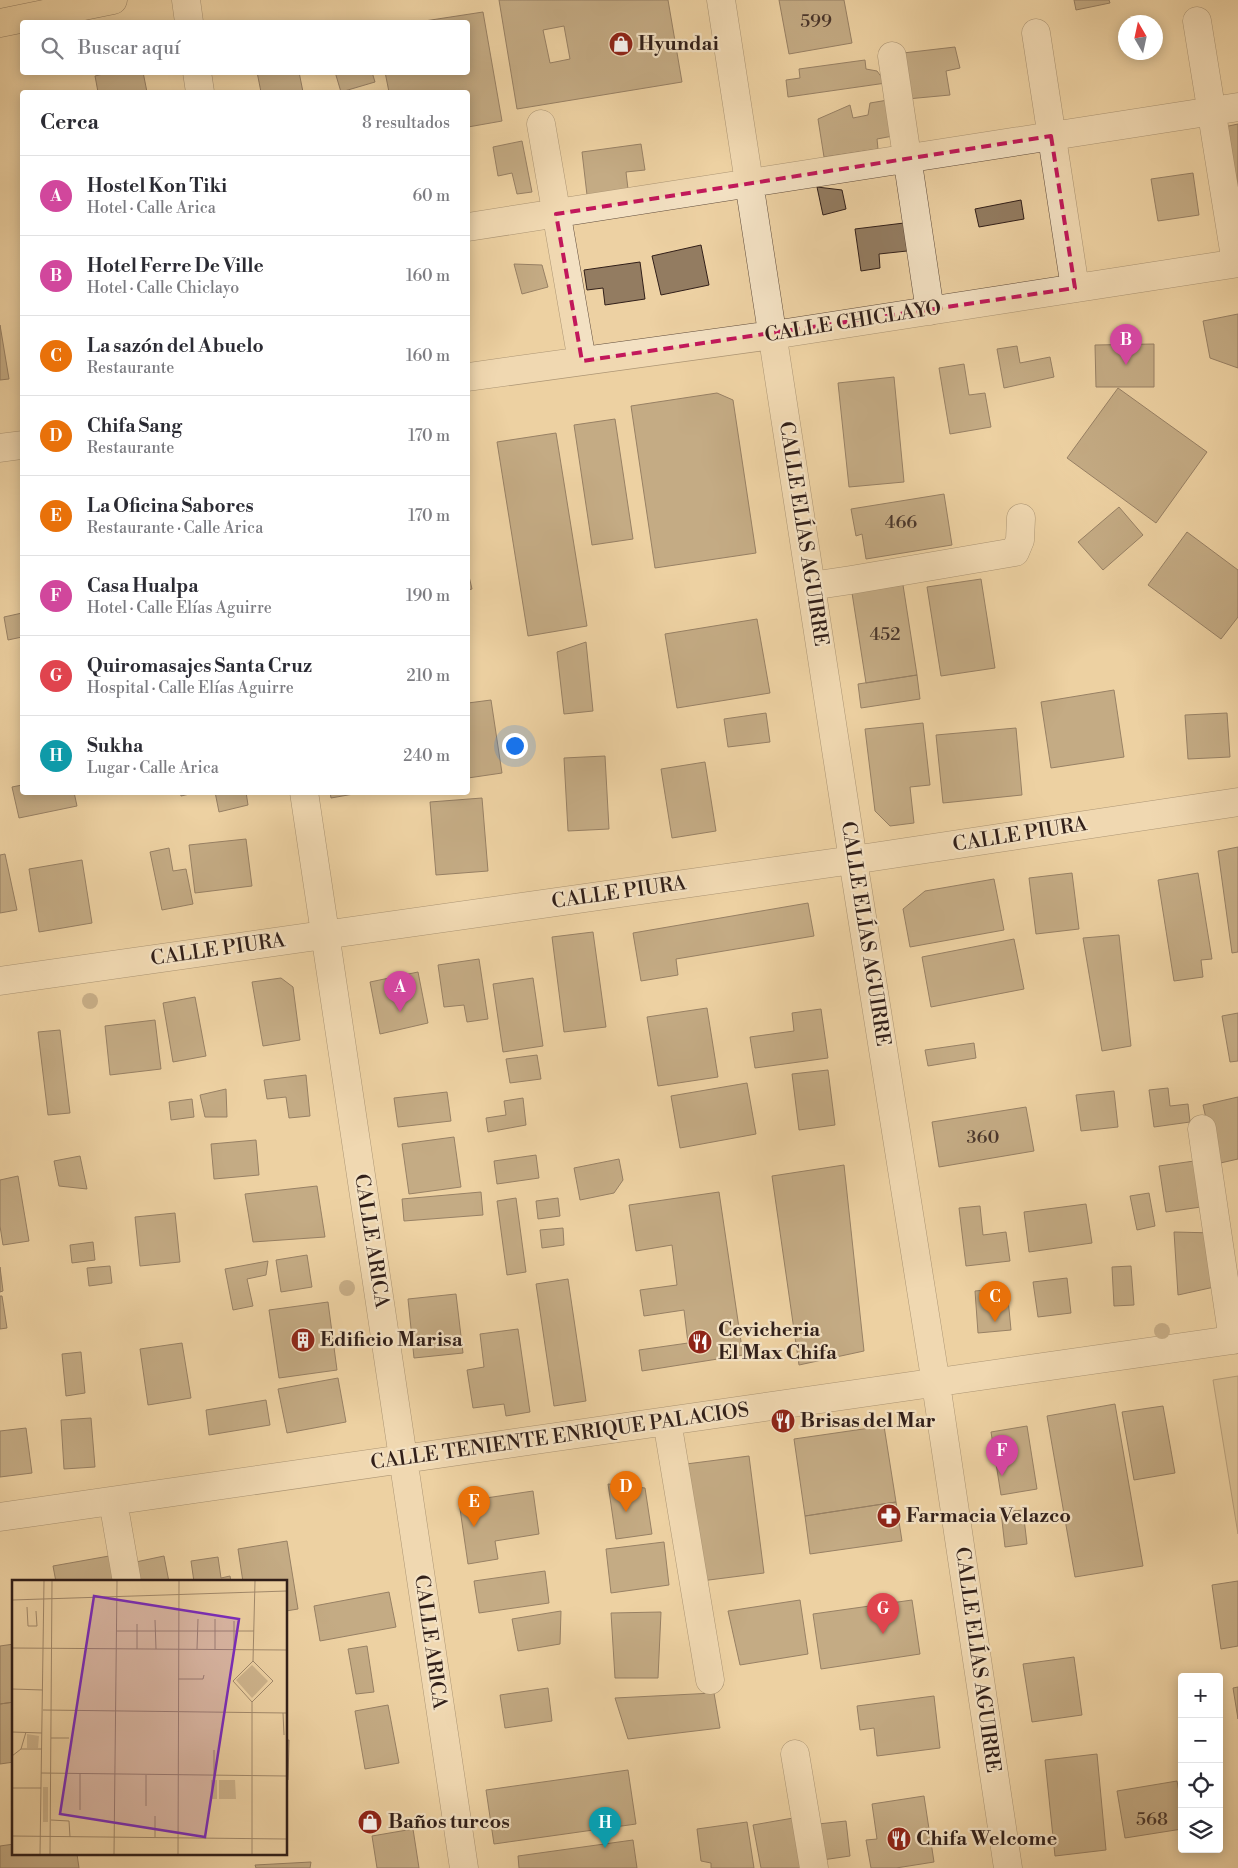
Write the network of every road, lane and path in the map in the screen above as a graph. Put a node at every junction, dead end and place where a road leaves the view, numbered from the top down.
1 (113, 0) edge
2 (186, 0) edge
3 (721, 0) edge
4 (189, 20) edge
5 (1198, 21) dead end
6 (0, 23) edge
7 (1036, 33) dead end
8 (892, 56) dead end
9 (197, 75) edge
10 (200, 90) edge
11 (1238, 107) edge
12 (1212, 111) junction
13 (541, 124) dead end
14 (1051, 136) junction
15 (908, 159) junction
16 (750, 183) junction
17 (556, 214) junction
18 (470, 228) edge
19 (1237, 263) edge
20 (1075, 288) junction
21 (930, 310) junction
22 (773, 335) junction
23 (582, 362) junction
24 (470, 378) edge
25 (20, 445) edge
26 (0, 448) edge
27 (1021, 518) dead end
28 (811, 586) junction
29 (304, 795) edge
30 (1238, 802) edge
31 (853, 860) junction
32 (325, 934) junction
33 (0, 981) edge
34 (1202, 1129) dead end
35 (1236, 1340) edge
36 (936, 1384) junction
37 (667, 1421) junction
38 (403, 1459) junction
39 (113, 1501) junction
40 (0, 1517) edge
41 (128, 1580) edge
42 (710, 1680) dead end
43 (795, 1754) dead end
44 (464, 1868) edge
45 (814, 1868) edge
46 (1008, 1868) edge

1 - 6 main road
2 - 4 street
3 - 16 street, CALLE ELÍAS AGUIRRE
5 - 12 street
7 - 14 street
8 - 15 street
9 - 10 street
11 - 12 street
12 - 14 street
12 - 19 street
13 - 17 street
14 - 15 street
14 - 20 street
15 - 16 street
15 - 21 street
16 - 17 street
16 - 22 street, CALLE ELÍAS AGUIRRE
17 - 18 street
17 - 23 street
19 - 20 street, CALLE CHICLAYO
20 - 21 street, CALLE CHICLAYO
21 - 22 street, CALLE CHICLAYO
22 - 23 street, CALLE CHICLAYO
22 - 28 street, CALLE ELÍAS AGUIRRE
23 - 24 street, CALLE CHICLAYO
25 - 26 street
27 - 28 street
28 - 31 street, CALLE ELÍAS AGUIRRE
29 - 32 street, CALLE ARICA
30 - 31 street, CALLE PIURA
31 - 32 street, CALLE PIURA
31 - 36 street, CALLE ELÍAS AGUIRRE
32 - 33 street, CALLE PIURA
32 - 38 street, CALLE ARICA
34 - 35 street
35 - 36 street, CALLE TENIENTE ENRIQUE PALACIOS
36 - 37 street, CALLE TENIENTE ENRIQUE PALACIOS
36 - 46 street, CALLE ELÍAS AGUIRRE
37 - 38 street, CALLE TENIENTE ENRIQUE PALACIOS
37 - 42 street
38 - 39 street, CALLE TENIENTE ENRIQUE PALACIOS
38 - 44 street, CALLE ARICA
39 - 40 street, CALLE TENIENTE ENRIQUE PALACIOS
39 - 41 street
43 - 45 street

